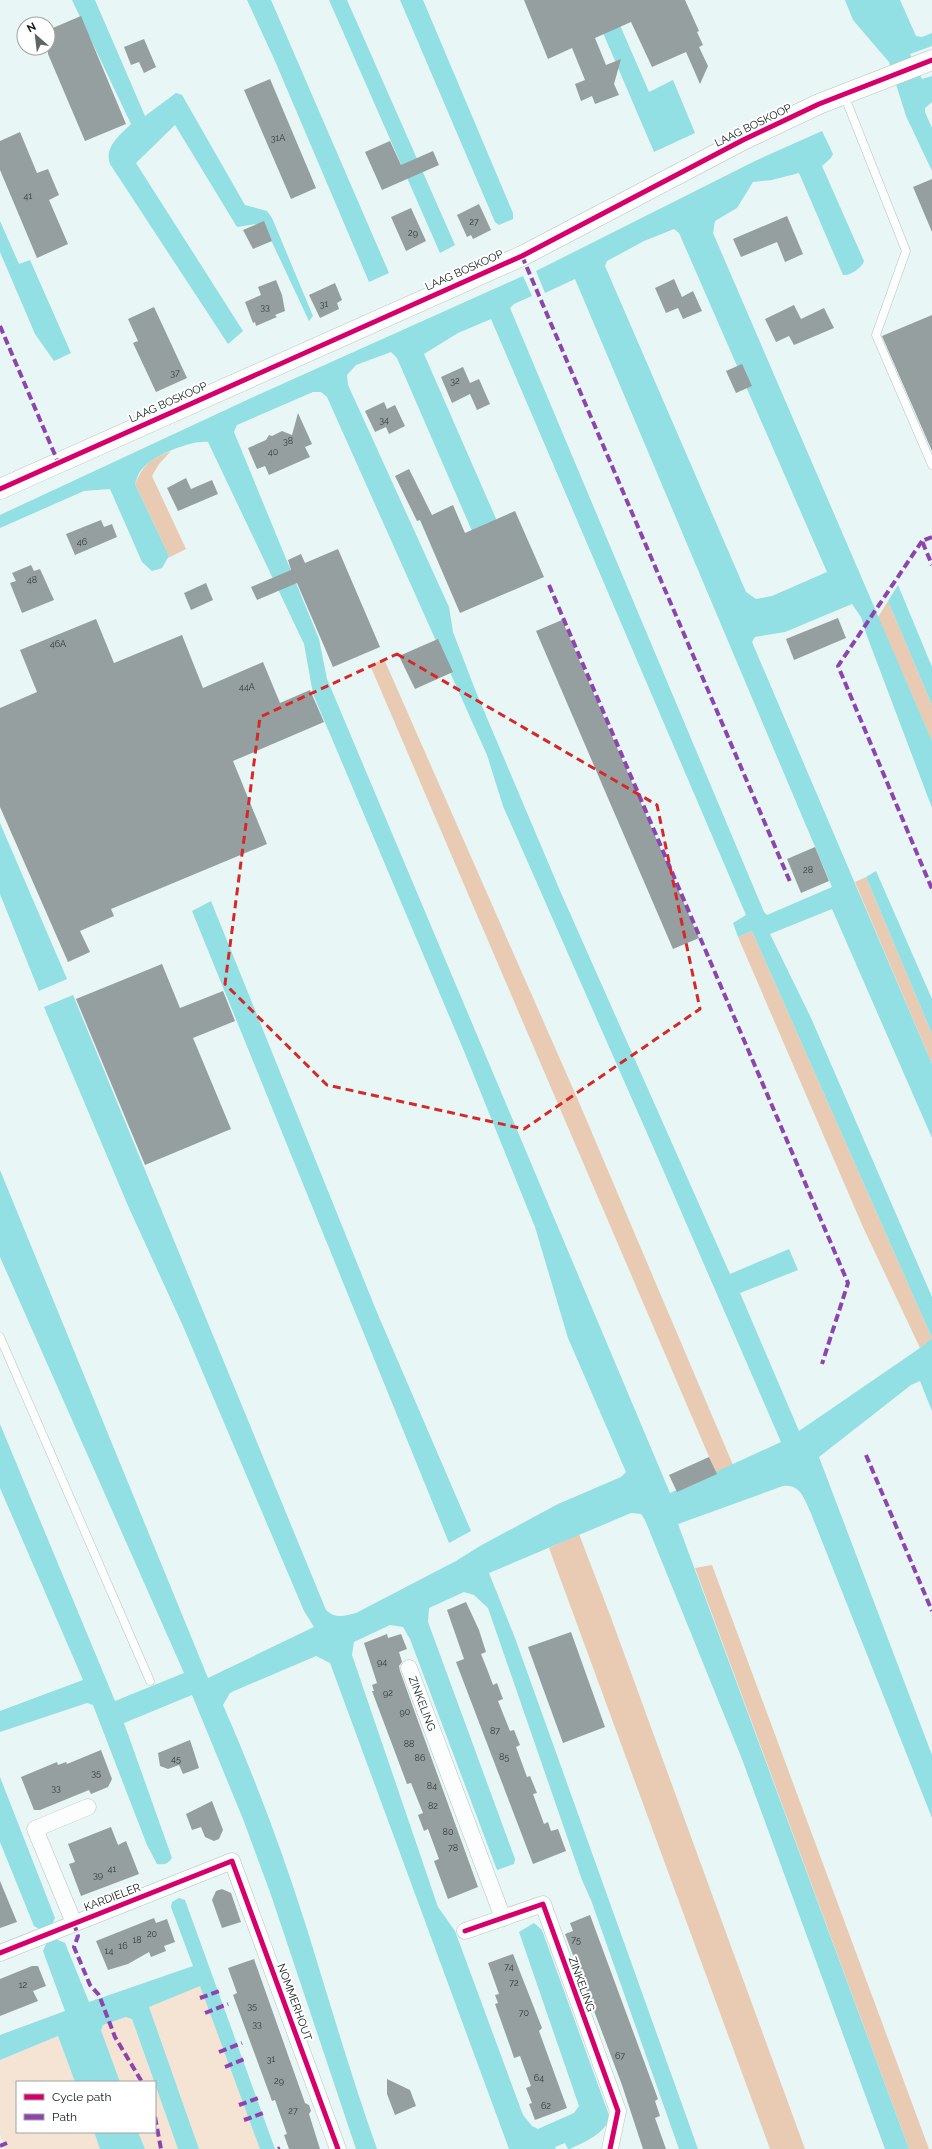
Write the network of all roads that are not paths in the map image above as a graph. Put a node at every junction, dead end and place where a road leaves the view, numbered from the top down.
1 (929, 61) edge
2 (844, 95) junction
3 (932, 465) edge
4 (0, 489) edge
5 (0, 1337) edge
6 (409, 1668) dead end
7 (150, 1681) dead end
8 (88, 1807) dead end
9 (232, 1861) joint
10 (503, 1918) junction
11 (74, 1923) junction
12 (465, 1931) dead end
13 (0, 1953) edge
14 (338, 2149) edge
15 (610, 2149) edge

1 - 2 street, LAAG BOSKOOP
2 - 3 lane
2 - 4 street, LAAG BOSKOOP
5 - 7 lane
6 - 10 street, ZINKELING
8 - 11 street, KARDIELER
9 - 11 street, KARDIELER
9 - 14 street, NOMMERHOUT
10 - 12 street, ZINKELING
10 - 15 street, ZINKELING
11 - 13 street, KARDIELER

